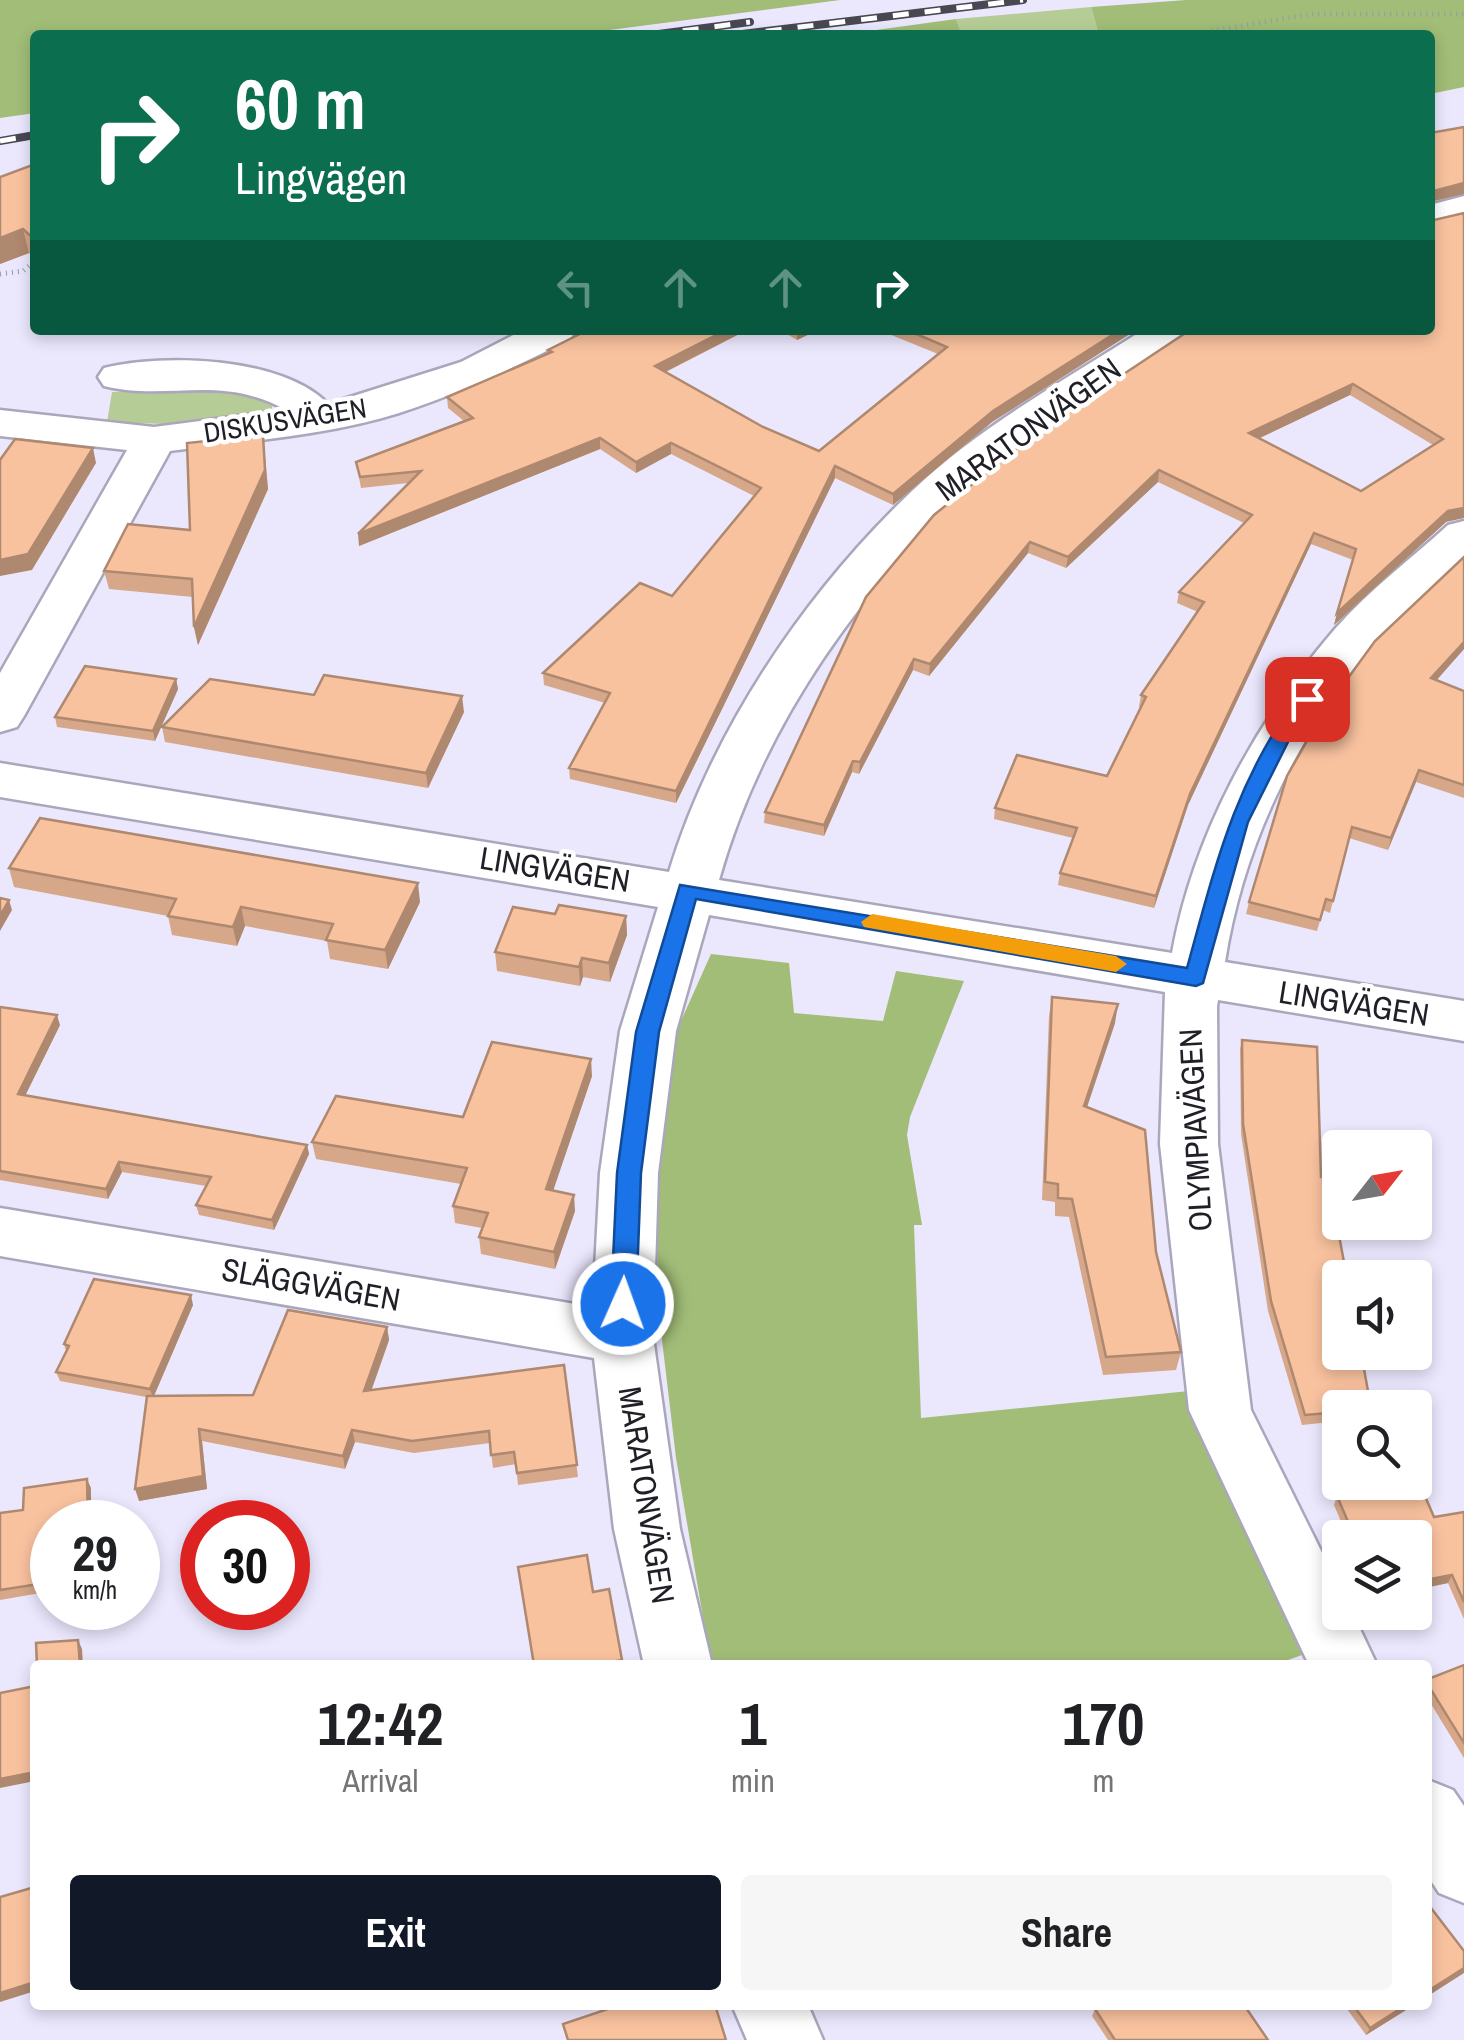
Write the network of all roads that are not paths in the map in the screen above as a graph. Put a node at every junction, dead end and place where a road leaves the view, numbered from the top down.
1 (1464, 208) edge
2 (1435, 216) edge
3 (545, 335) edge
4 (1163, 335) edge
5 (119, 377) dead end
6 (318, 419) junction
7 (0, 423) edge
8 (154, 440) junction
9 (1464, 535) edge
10 (0, 716) edge
11 (0, 780) edge
12 (688, 890) junction
13 (1196, 978) junction
14 (1464, 1021) edge
15 (0, 1232) edge
16 (622, 1337) junction
17 (677, 1660) edge
18 (1341, 1660) edge
19 (1432, 1820) edge
20 (1464, 1868) edge
21 (771, 2010) edge
22 (784, 2040) edge

1 - 2 street
3 - 6 street, DISKUSVÄGEN
4 - 12 street, MARATONVÄGEN
5 - 6 street
6 - 8 street, DISKUSVÄGEN
7 - 8 street, DISKUSVÄGEN
8 - 10 street
9 - 13 street, OLYMPIAVÄGEN
11 - 12 street, LINGVÄGEN
12 - 13 street, LINGVÄGEN
12 - 16 street, MARATONVÄGEN
13 - 14 street, LINGVÄGEN
13 - 18 street, OLYMPIAVÄGEN
15 - 16 street, SLÄGGVÄGEN
16 - 17 street, MARATONVÄGEN
19 - 20 street
21 - 22 street

